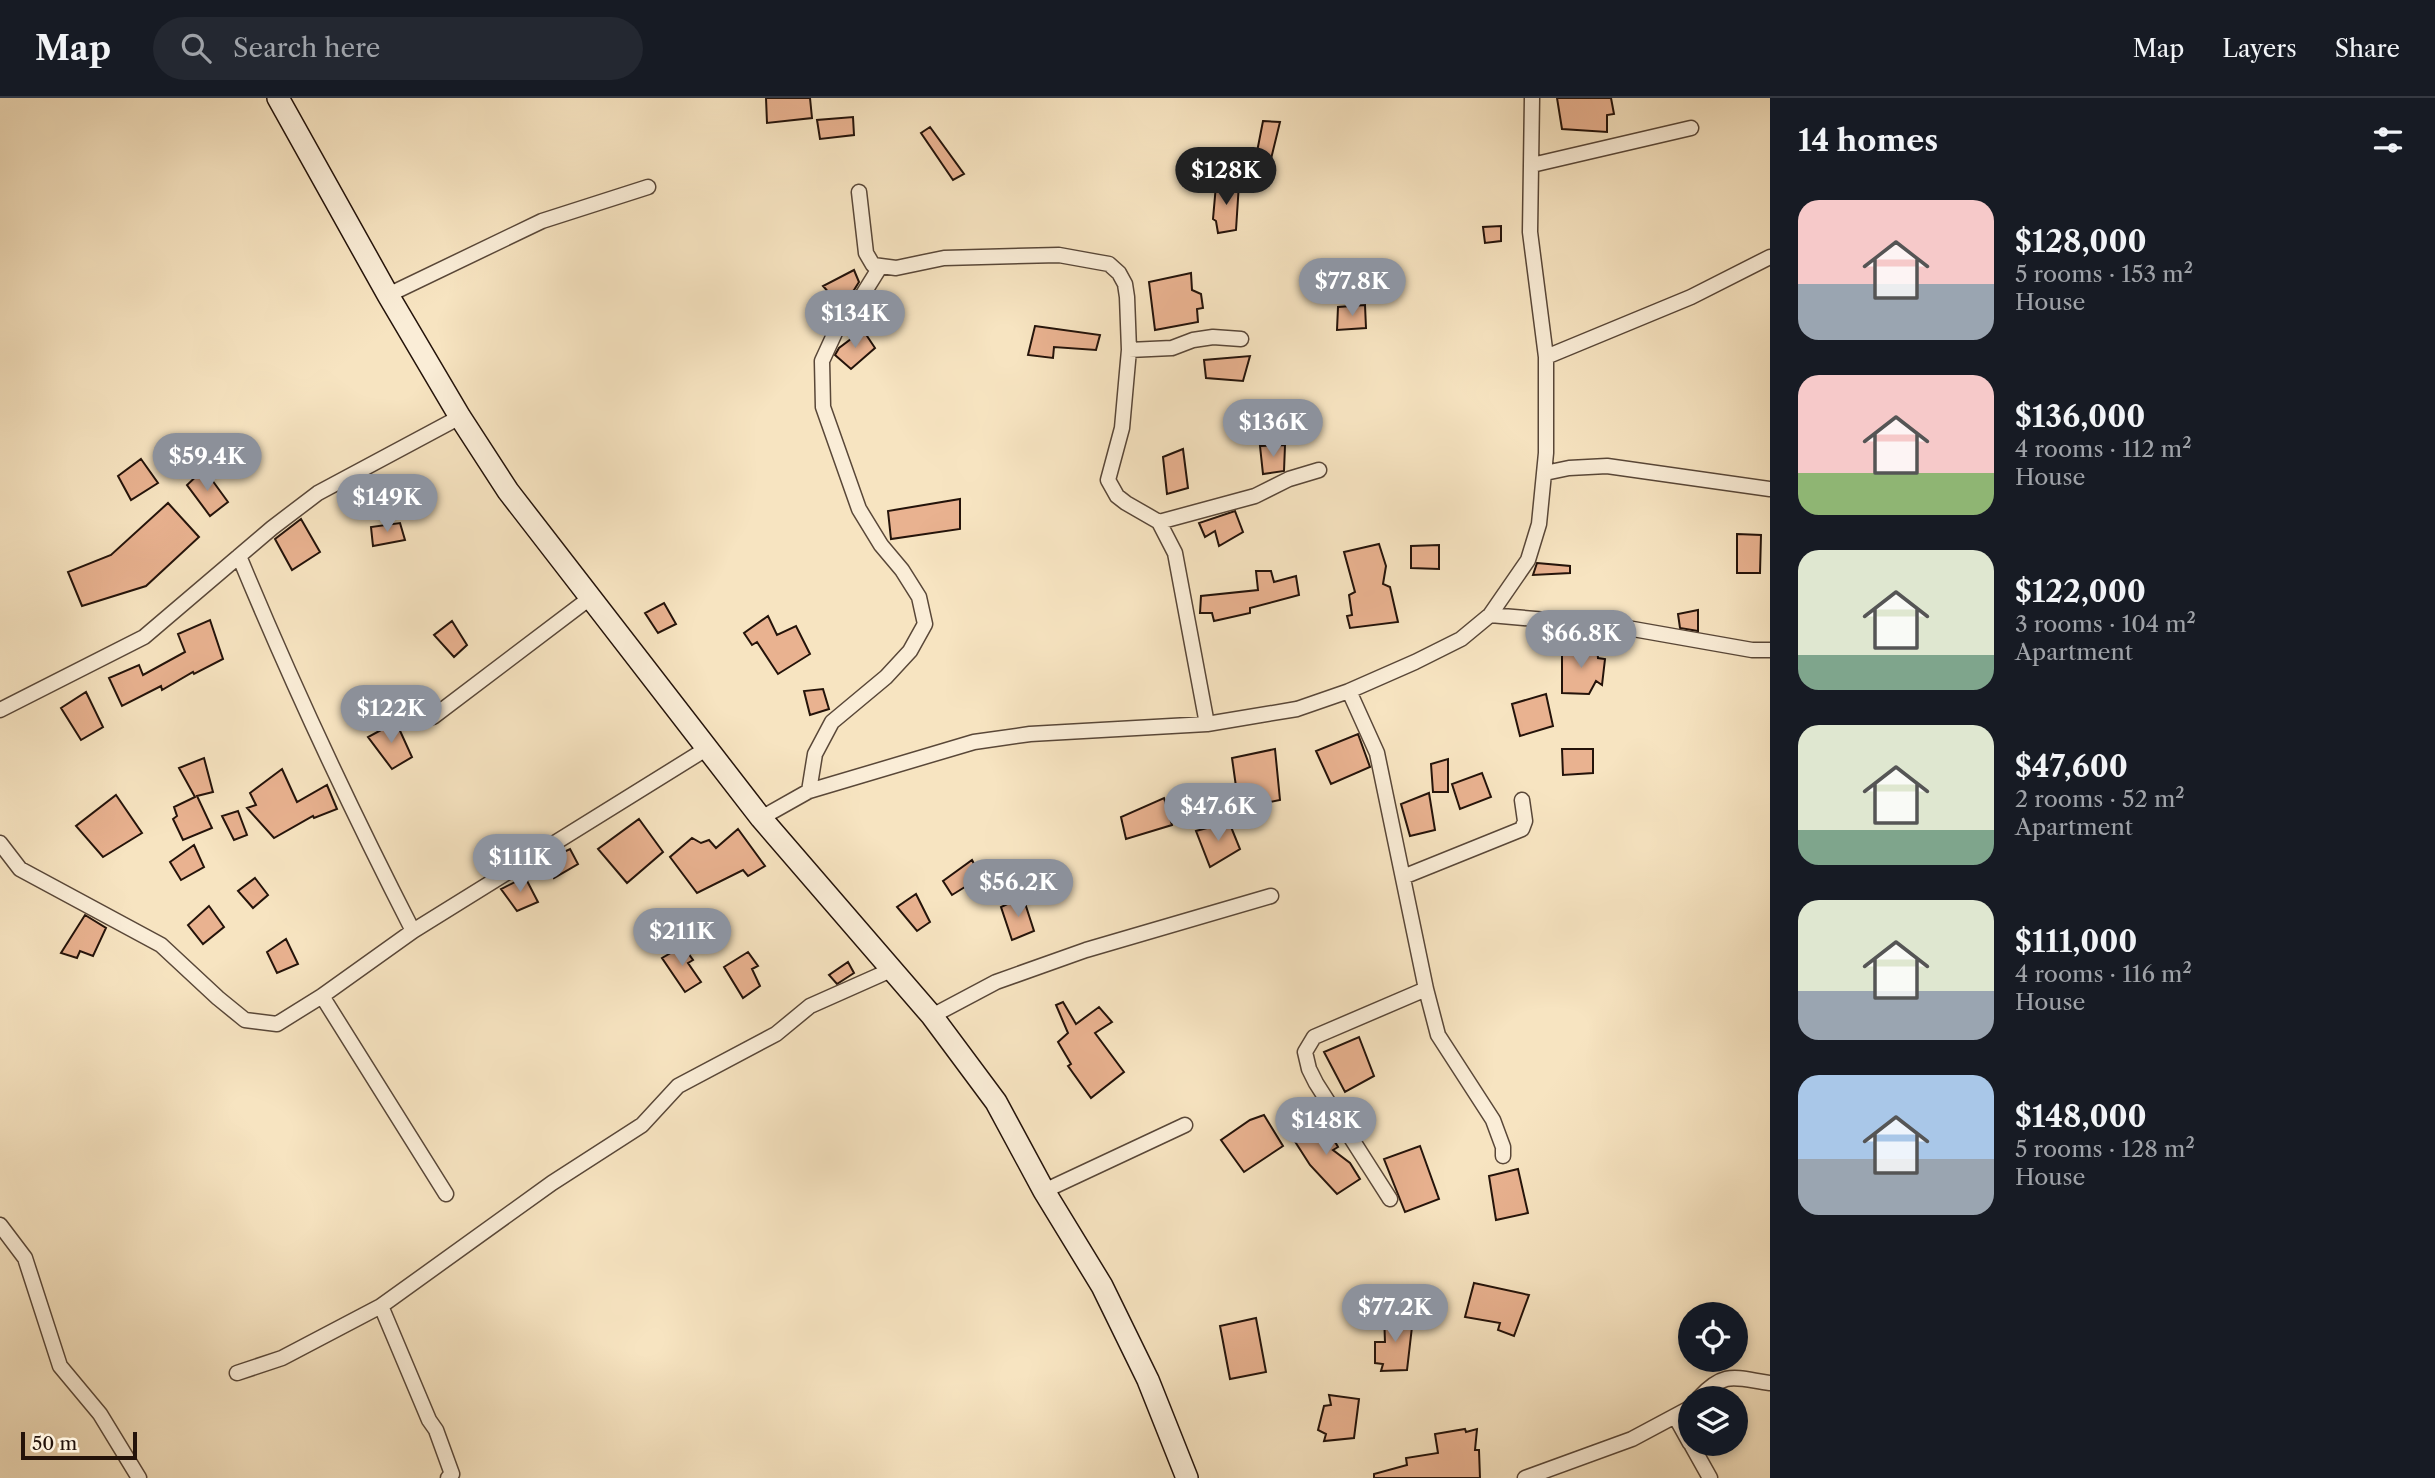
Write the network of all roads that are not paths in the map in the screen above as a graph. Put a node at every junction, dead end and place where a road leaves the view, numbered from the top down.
1 (278, 98) edge
2 (1532, 98) edge
3 (1691, 128) dead end
4 (1532, 166) junction
5 (648, 187) dead end
6 (859, 192) dead end
7 (1770, 257) edge
8 (880, 267) junction
9 (388, 295) junction
10 (1241, 339) dead end
11 (1129, 350) junction
12 (1546, 357) junction
13 (460, 417) junction
14 (1319, 470) dead end
15 (1545, 473) junction
16 (1770, 489) edge
17 (1159, 522) junction
18 (240, 556) junction
19 (590, 598) junction
20 (1490, 615) junction
21 (1770, 650) edge
22 (1349, 691) junction
23 (0, 710) edge
24 (433, 717) dead end
25 (1208, 724) junction
26 (706, 749) junction
27 (809, 791) junction
28 (1522, 800) dead end
29 (761, 818) junction
30 (0, 843) edge
31 (1403, 877) junction
32 (1271, 896) dead end
33 (413, 932) junction
34 (891, 970) junction
35 (1426, 989) junction
36 (322, 996) junction
37 (932, 1016) junction
38 (1185, 1125) dead end
39 (1503, 1156) dead end
40 (1044, 1191) junction
41 (446, 1194) dead end
42 (1390, 1199) dead end
43 (0, 1225) edge
44 (380, 1306) junction
45 (237, 1373) dead end
46 (1770, 1382) edge
47 (1710, 1386) edge
48 (1678, 1414) edge
49 (1675, 1416) junction
50 (1678, 1421) edge
51 (1698, 1456) edge
52 (139, 1478) edge
53 (448, 1478) edge
54 (1187, 1478) edge
55 (1525, 1478) edge
56 (1710, 1478) edge

1 - 9 main road
2 - 4 street
3 - 4 street
4 - 12 street
5 - 9 street
6 - 8 street
7 - 12 street
8 - 11 street
8 - 27 street
9 - 13 main road
10 - 11 street
11 - 17 street
12 - 15 street
13 - 18 street
13 - 19 main road
14 - 17 street
15 - 16 street
15 - 20 street
17 - 25 street
18 - 23 street
18 - 33 street
19 - 24 street
19 - 26 main road
20 - 21 street
20 - 22 street
22 - 25 street
22 - 31 street
25 - 27 street
26 - 29 main road
26 - 33 street
27 - 29 street
28 - 31 street
29 - 34 main road
30 - 36 street
31 - 35 street
32 - 37 street
33 - 36 street
34 - 37 main road
34 - 44 street
35 - 39 street
35 - 42 street
36 - 41 street
37 - 40 main road
38 - 40 street
40 - 54 main road
43 - 52 street
44 - 45 street
44 - 53 street
46 - 47 street
48 - 49 street
49 - 50 street
49 - 55 street
51 - 56 street

